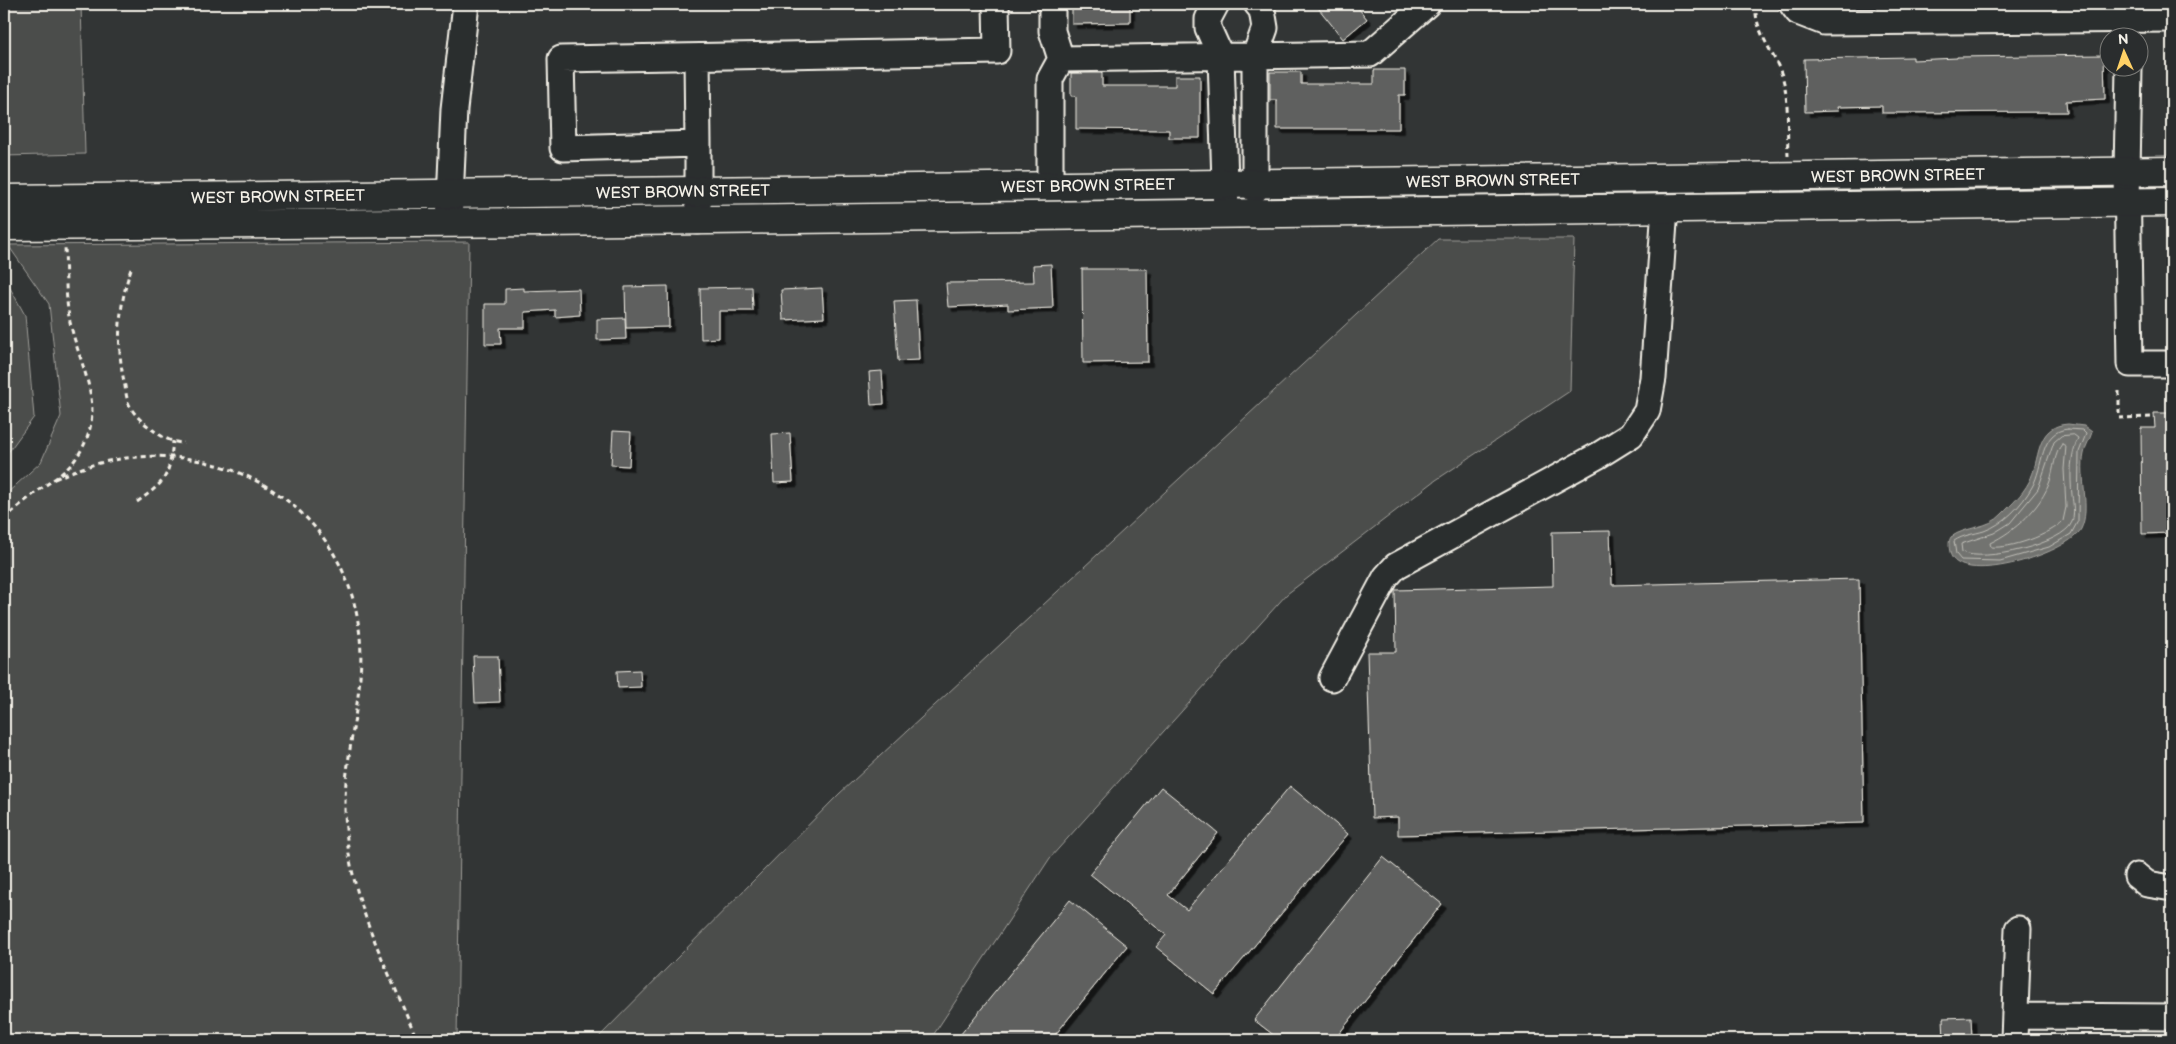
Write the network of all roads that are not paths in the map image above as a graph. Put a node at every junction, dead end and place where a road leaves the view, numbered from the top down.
1 (466, 4) edge
2 (996, 4) edge
3 (1052, 4) edge
4 (1216, 4) edge
5 (1257, 4) edge
6 (1427, 4) edge
7 (1792, 4) edge
8 (2172, 19) edge
9 (2129, 20) edge
10 (1255, 56) junction
11 (697, 57) junction
12 (1221, 57) junction
13 (1061, 60) junction
14 (2129, 78) edge
15 (698, 144) junction
16 (2127, 171) junction
17 (2172, 171) edge
18 (1666, 178) junction
19 (1050, 186) junction
20 (937, 187) junction
21 (1255, 187) junction
22 (698, 191) junction
23 (450, 194) junction
24 (240, 196) junction
25 (4, 198) edge
26 (1225, 200) junction
27 (2128, 202) junction
28 (2172, 202) edge
29 (1665, 208) junction
30 (936, 218) junction
31 (698, 221) junction
32 (450, 223) junction
33 (165, 224) junction
34 (4, 226) edge
35 (2172, 364) edge
36 (1332, 678) dead end
37 (2137, 876) dead end
38 (2172, 888) edge
39 (2018, 930) dead end
40 (2172, 1017) edge
41 (2015, 1028) edge

1 - 23 street
2 - 11 street
3 - 13 street
4 - 12 street
5 - 10 street
6 - 10 street
7 - 9 street
8 - 9 street
10 - 12 street
10 - 21 street
11 - 15 street
11 - 15 street
12 - 13 street
12 - 26 street
13 - 19 street
14 - 16 street
15 - 22 street
16 - 17 main road, WEST BROWN STREET
16 - 18 main road, WEST BROWN STREET
16 - 27 street
18 - 21 main road, WEST BROWN STREET
18 - 29 main road
19 - 20 main road, WEST BROWN STREET
19 - 26 main road, WEST BROWN STREET
20 - 22 main road, WEST BROWN STREET
20 - 30 main road
21 - 26 main road
22 - 23 main road, WEST BROWN STREET
22 - 31 street
23 - 24 main road, WEST BROWN STREET
23 - 32 street
24 - 25 main road, WEST BROWN STREET
24 - 33 street
26 - 29 main road, WEST BROWN STREET
26 - 30 main road, WEST BROWN STREET
27 - 28 main road, WEST BROWN STREET
27 - 29 main road, WEST BROWN STREET
27 - 35 street
29 - 36 street
30 - 31 main road, WEST BROWN STREET
31 - 32 main road, WEST BROWN STREET
32 - 33 main road, WEST BROWN STREET
33 - 34 main road, WEST BROWN STREET
37 - 38 street
39 - 41 street
40 - 41 street

